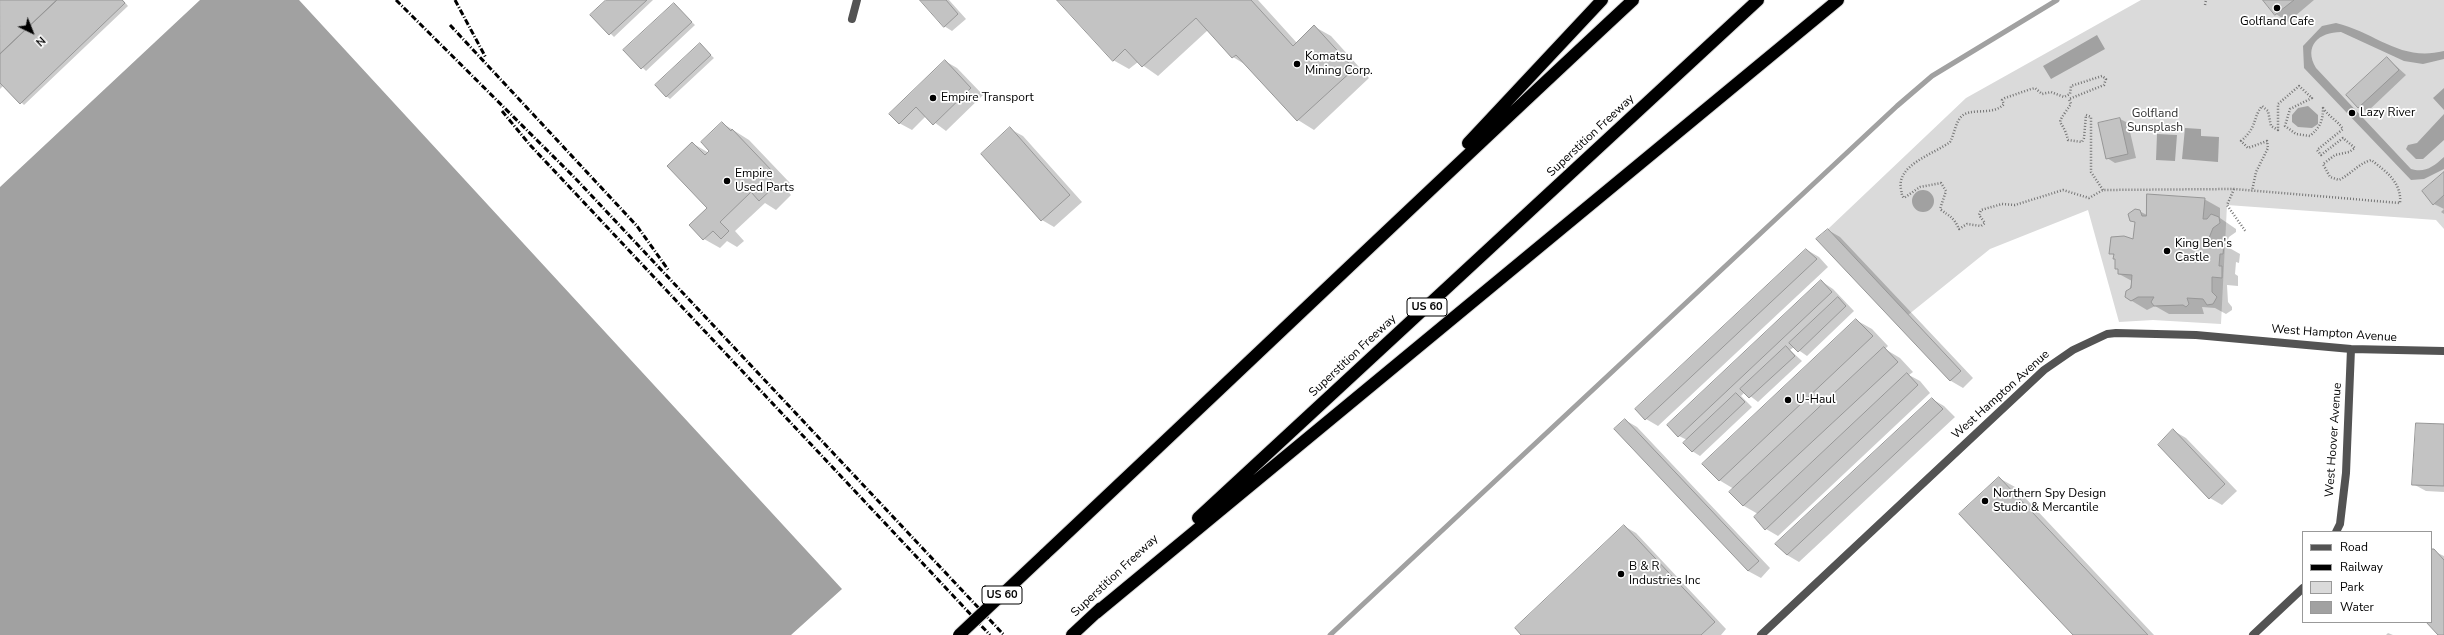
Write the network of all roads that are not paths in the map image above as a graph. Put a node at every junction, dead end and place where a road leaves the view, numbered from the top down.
1 (857, 0) edge
2 (1602, 0) edge
3 (1633, 0) edge
4 (1758, 0) edge
5 (1838, 0) edge
6 (852, 19) dead end
7 (1398, 218) junction
8 (2351, 349) junction
9 (2444, 351) edge
10 (2336, 531) edge
11 (2302, 589) edge
12 (1096, 613) junction
13 (959, 635) edge
14 (1072, 635) edge
15 (1761, 635) edge
16 (2253, 635) edge

1 - 6 street
2 - 7 highway
3 - 7 highway, US 60
4 - 12 highway, Superstition Freeway / US 60
5 - 12 highway
7 - 13 highway, US 60, bridge
8 - 9 street, West Hampton Avenue
8 - 10 street, West Hoover Avenue
8 - 15 street, West Hampton Avenue
11 - 16 street
12 - 14 highway, Superstition Freeway / US 60

